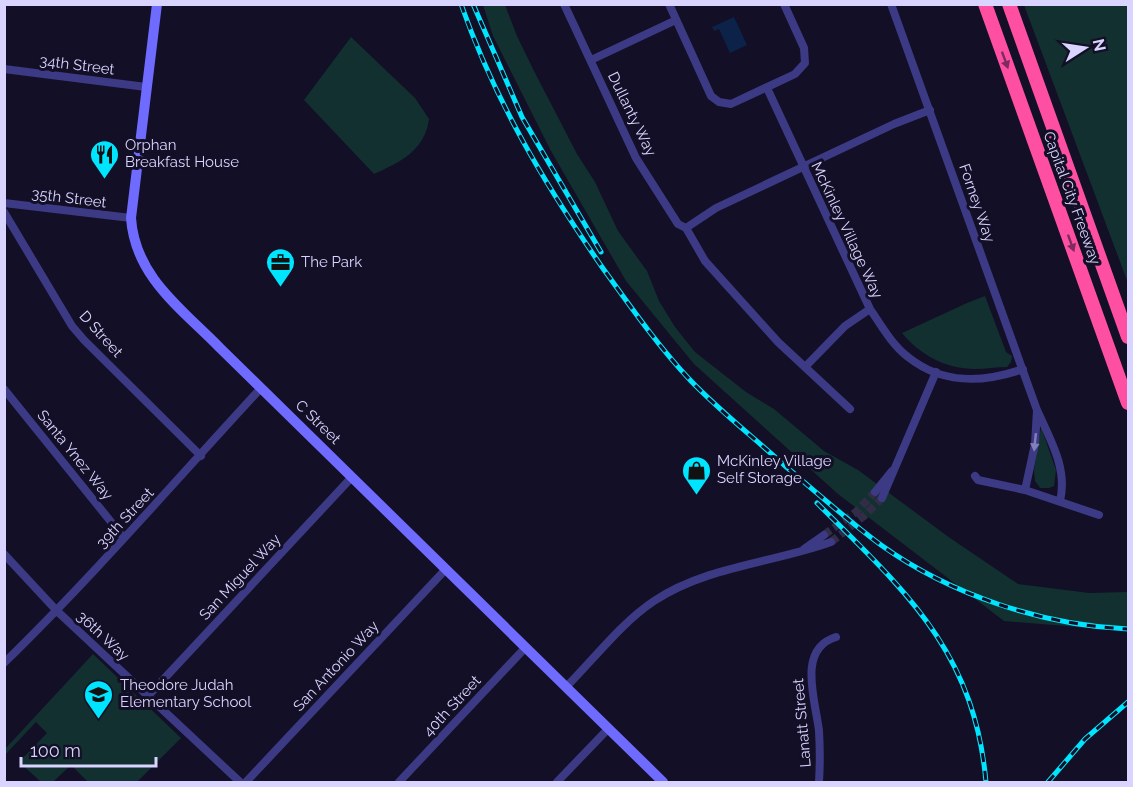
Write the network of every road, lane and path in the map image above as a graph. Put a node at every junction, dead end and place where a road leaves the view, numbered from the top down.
1 (157, 4) edge
2 (564, 4) edge
3 (669, 4) edge
4 (784, 4) edge
5 (891, 4) edge
6 (985, 4) edge
7 (1009, 4) edge
8 (676, 20) junction
9 (591, 60) junction
10 (4, 69) edge
11 (146, 87) junction
12 (767, 88) junction
13 (930, 110) junction
14 (802, 167) junction
15 (4, 204) edge
16 (4, 212) edge
17 (131, 218) junction
18 (686, 228) junction
19 (870, 309) junction
20 (1128, 337) edge
21 (805, 368) junction
22 (1023, 369) junction
23 (936, 372) junction
24 (4, 388) edge
25 (261, 388) junction
26 (1128, 403) edge
27 (850, 409) dead end
28 (1037, 410) junction
29 (201, 456) junction
30 (898, 463) junction
31 (975, 476) dead end
32 (352, 477) junction
33 (1025, 490) junction
34 (875, 492) tunnel mouth
35 (882, 498) tunnel mouth
36 (1060, 501) junction
37 (1099, 515) dead end
38 (824, 535) tunnel mouth
39 (124, 538) junction
40 (831, 542) tunnel mouth
41 (803, 550) junction
42 (4, 554) edge
43 (446, 569) junction
44 (57, 611) junction
45 (836, 637) dead end
46 (525, 648) junction
47 (4, 663) edge
48 (566, 687) junction
49 (148, 696) junction
50 (608, 729) junction
51 (240, 783) edge
52 (246, 783) edge
53 (399, 783) edge
54 (557, 783) edge
55 (663, 783) edge
56 (819, 783) edge

1 - 11 street, C Street
2 - 9 street, Dullanty Way
3 - 8 street
4 - 12 street
5 - 13 street, Forney Way
6 -> 26 highway, Capital City Freeway
7 - 20 highway, Capital City Freeway
8 - 9 street
8 - 12 street
9 - 18 street, Dullanty Way
10 - 11 street, 34th Street
11 - 17 street, C Street
12 - 14 street, McKinley Village Way
13 - 14 street
13 - 22 street, Forney Way
14 - 18 street
14 - 19 street, McKinley Village Way
15 - 17 street, 35th Street
16 - 29 street, D Street
17 - 25 street, C Street
18 - 21 street, Dullanty Way
19 - 21 street
19 - 23 street, McKinley Village Way
21 - 27 street, Dullanty Way
22 - 23 street, McKinley Village Way
22 - 28 street, Forney Way
23 - 30 street
24 - 39 street, Santa Ynez Way
25 - 29 street, 39th Street
25 - 32 street, C Street
28 -> 33 street, Forney Way
28 - 36 street, Forney Way
29 - 39 street, 39th Street
30 - 34 street
30 - 35 street
31 - 33 street
32 - 43 street, C Street
32 - 49 street, San Miguel Way
33 - 36 street
36 - 37 street
38 - 41 street
39 - 44 street, 39th Street
40 - 41 street
41 - 48 street
42 - 44 street, 36th Way
43 - 46 street, C Street
43 - 52 street, San Antonio Way
44 - 47 street, 39th Street
44 - 49 street, 36th Way
45 - 56 street, Lanatt Street
46 - 48 street, C Street
46 - 53 street, 40th Street
48 - 50 street, C Street
49 - 51 street, 36th Way
50 - 54 street
50 - 55 street, C Street

